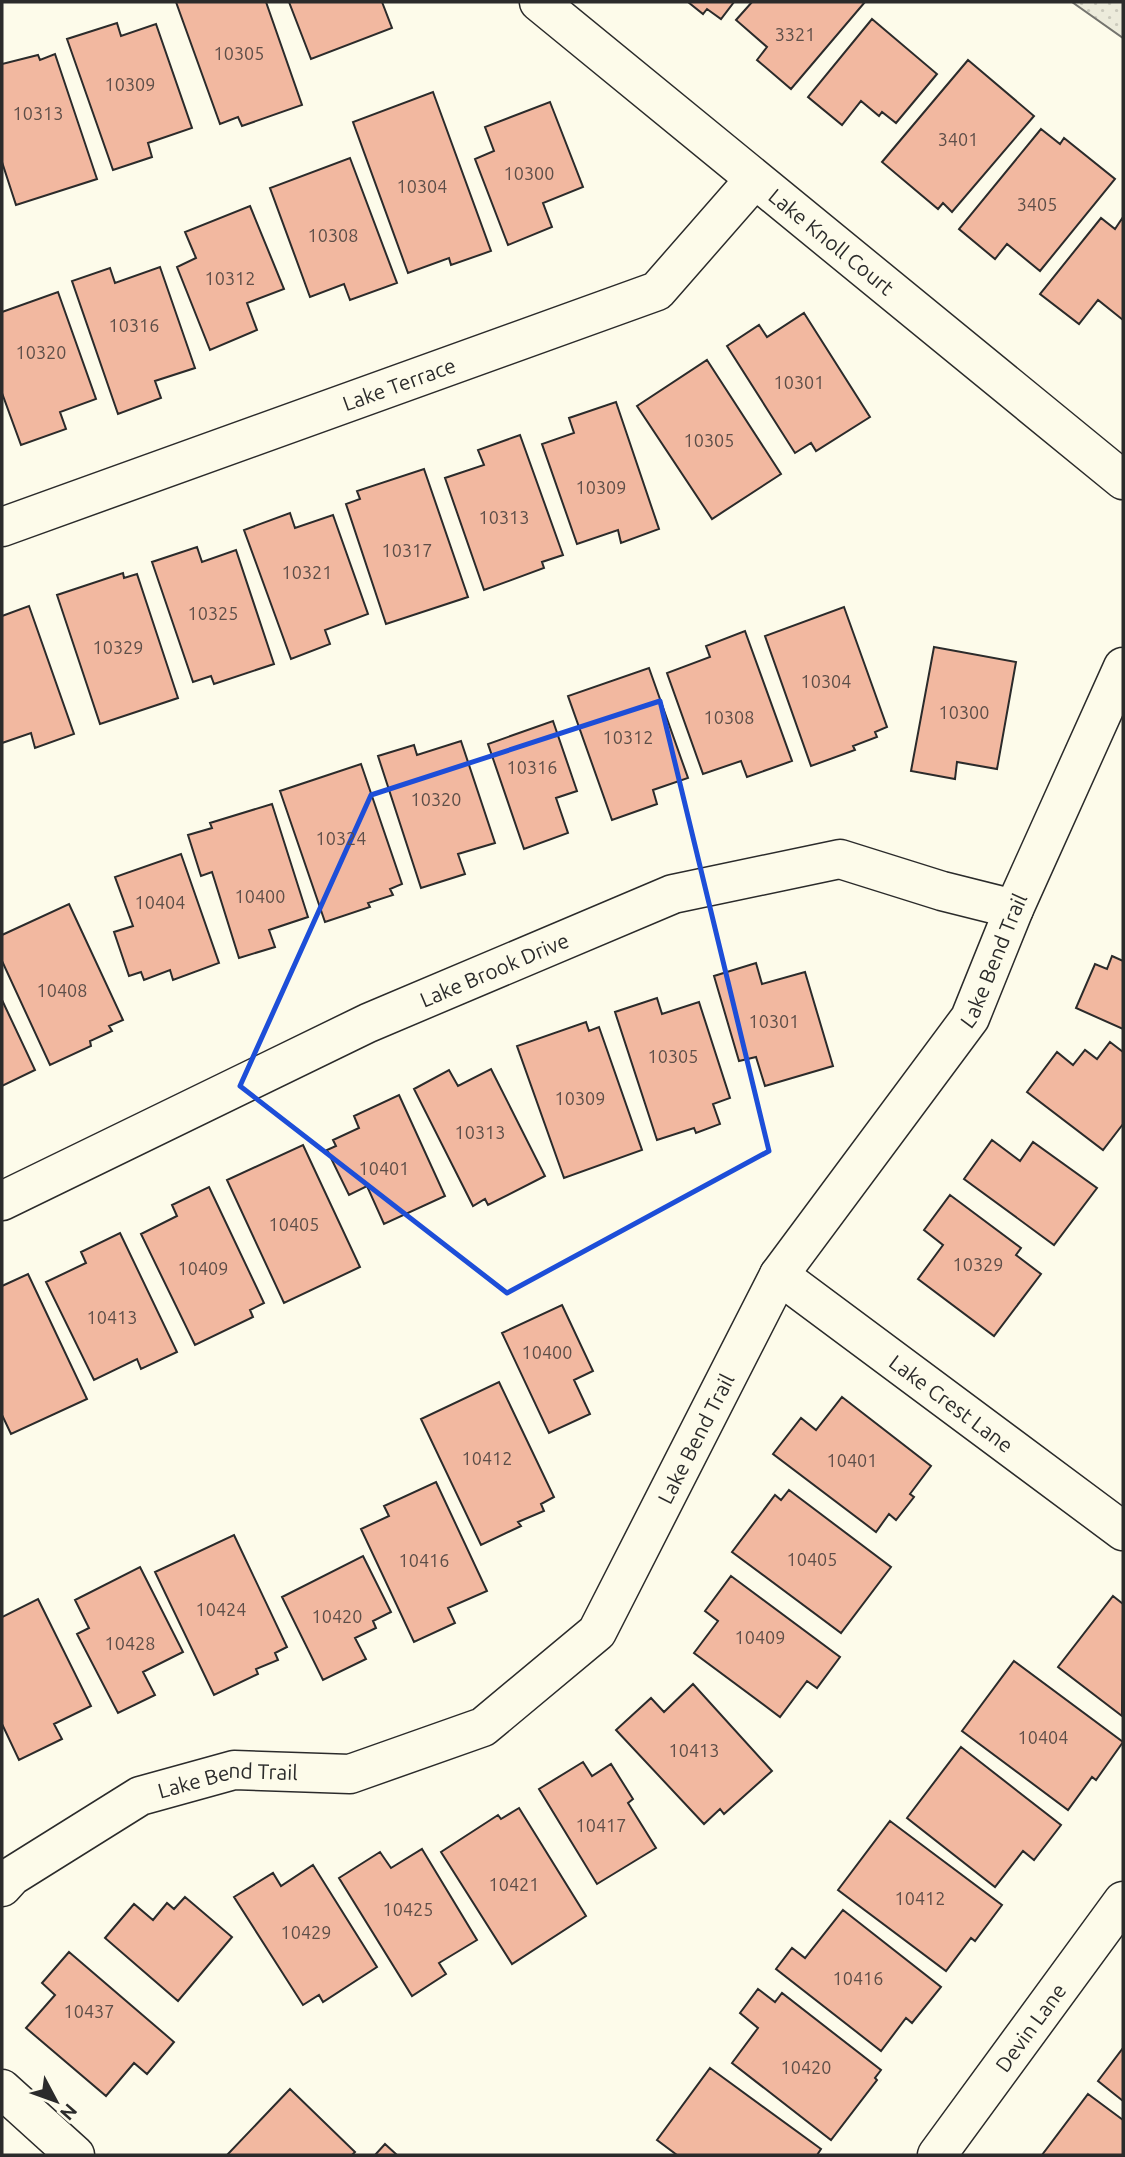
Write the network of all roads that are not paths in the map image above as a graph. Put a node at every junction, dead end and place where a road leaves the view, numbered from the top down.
1 (539, 2) edge
2 (754, 180) junction
3 (1123, 480) edge
4 (2, 527) edge
5 (1123, 667) edge
6 (1014, 909) junction
7 (2, 1201) edge
8 (779, 1275) junction
9 (1123, 1531) edge
10 (2, 1887) edge
11 (1123, 1901) edge
12 (2, 2089) edge
13 (75, 2155) edge
14 (937, 2155) edge

1 - 2 street, Lake Knoll Court
2 - 3 street, Lake Knoll Court
2 - 4 street, Lake Terrace
5 - 6 street, Lake Bend Trail
6 - 7 street, Lake Brook Drive
6 - 8 street, Lake Bend Trail
8 - 9 street, Lake Crest Lane
8 - 10 street, Lake Bend Trail
11 - 14 street, Devin Lane
12 - 13 street

